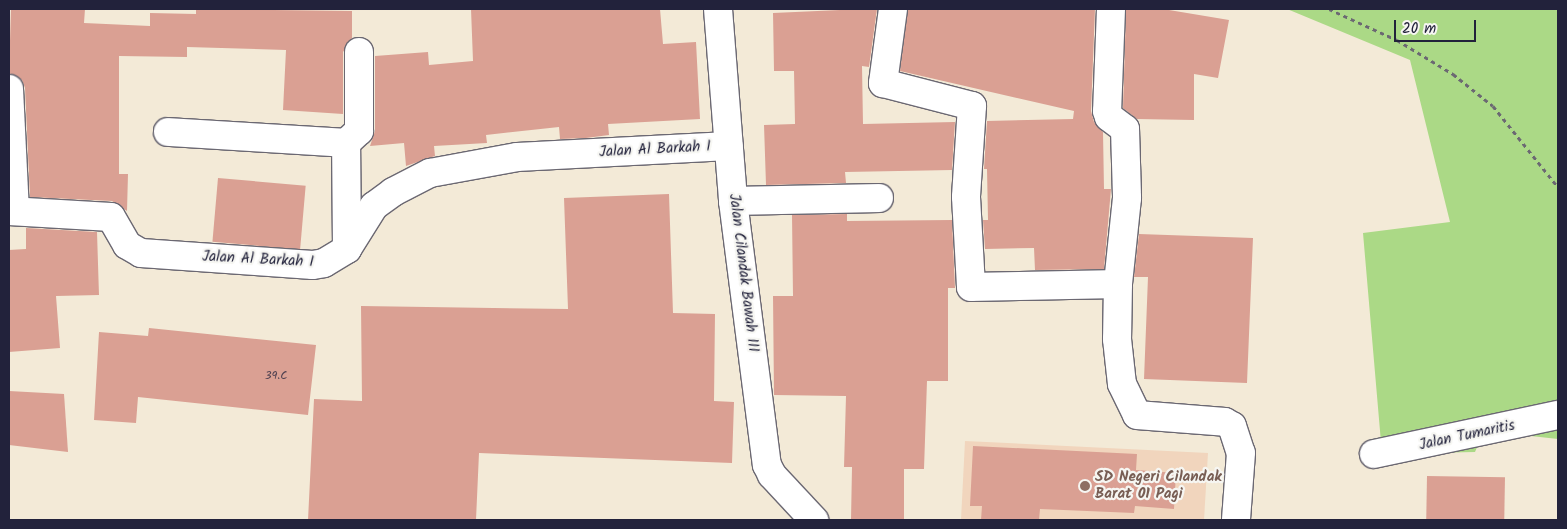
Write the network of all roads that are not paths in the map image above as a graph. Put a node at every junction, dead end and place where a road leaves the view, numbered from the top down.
1 (718, 9) edge
2 (894, 9) edge
3 (1111, 9) edge
4 (359, 52) dead end
5 (9, 89) edge
6 (168, 132) dead end
7 (346, 143) junction
8 (729, 146) junction
9 (879, 198) dead end
10 (733, 201) junction
11 (12, 210) edge
12 (347, 249) junction
13 (1118, 284) junction
14 (1558, 415) edge
15 (1374, 454) dead end
16 (814, 520) edge
17 (1236, 520) edge

1 - 8 street, Jalan Cilandak Bawah III
2 - 13 street
3 - 13 street
4 - 7 street
5 - 11 street
6 - 7 street
7 - 12 street
8 - 10 street, Jalan Cilandak Bawah III
8 - 12 street, Jalan Al Barkah I
9 - 10 street
10 - 16 street, Jalan Cilandak Bawah III
11 - 12 street, Jalan Al Barkah I
13 - 17 street
14 - 15 street, Jalan Tumaritis

